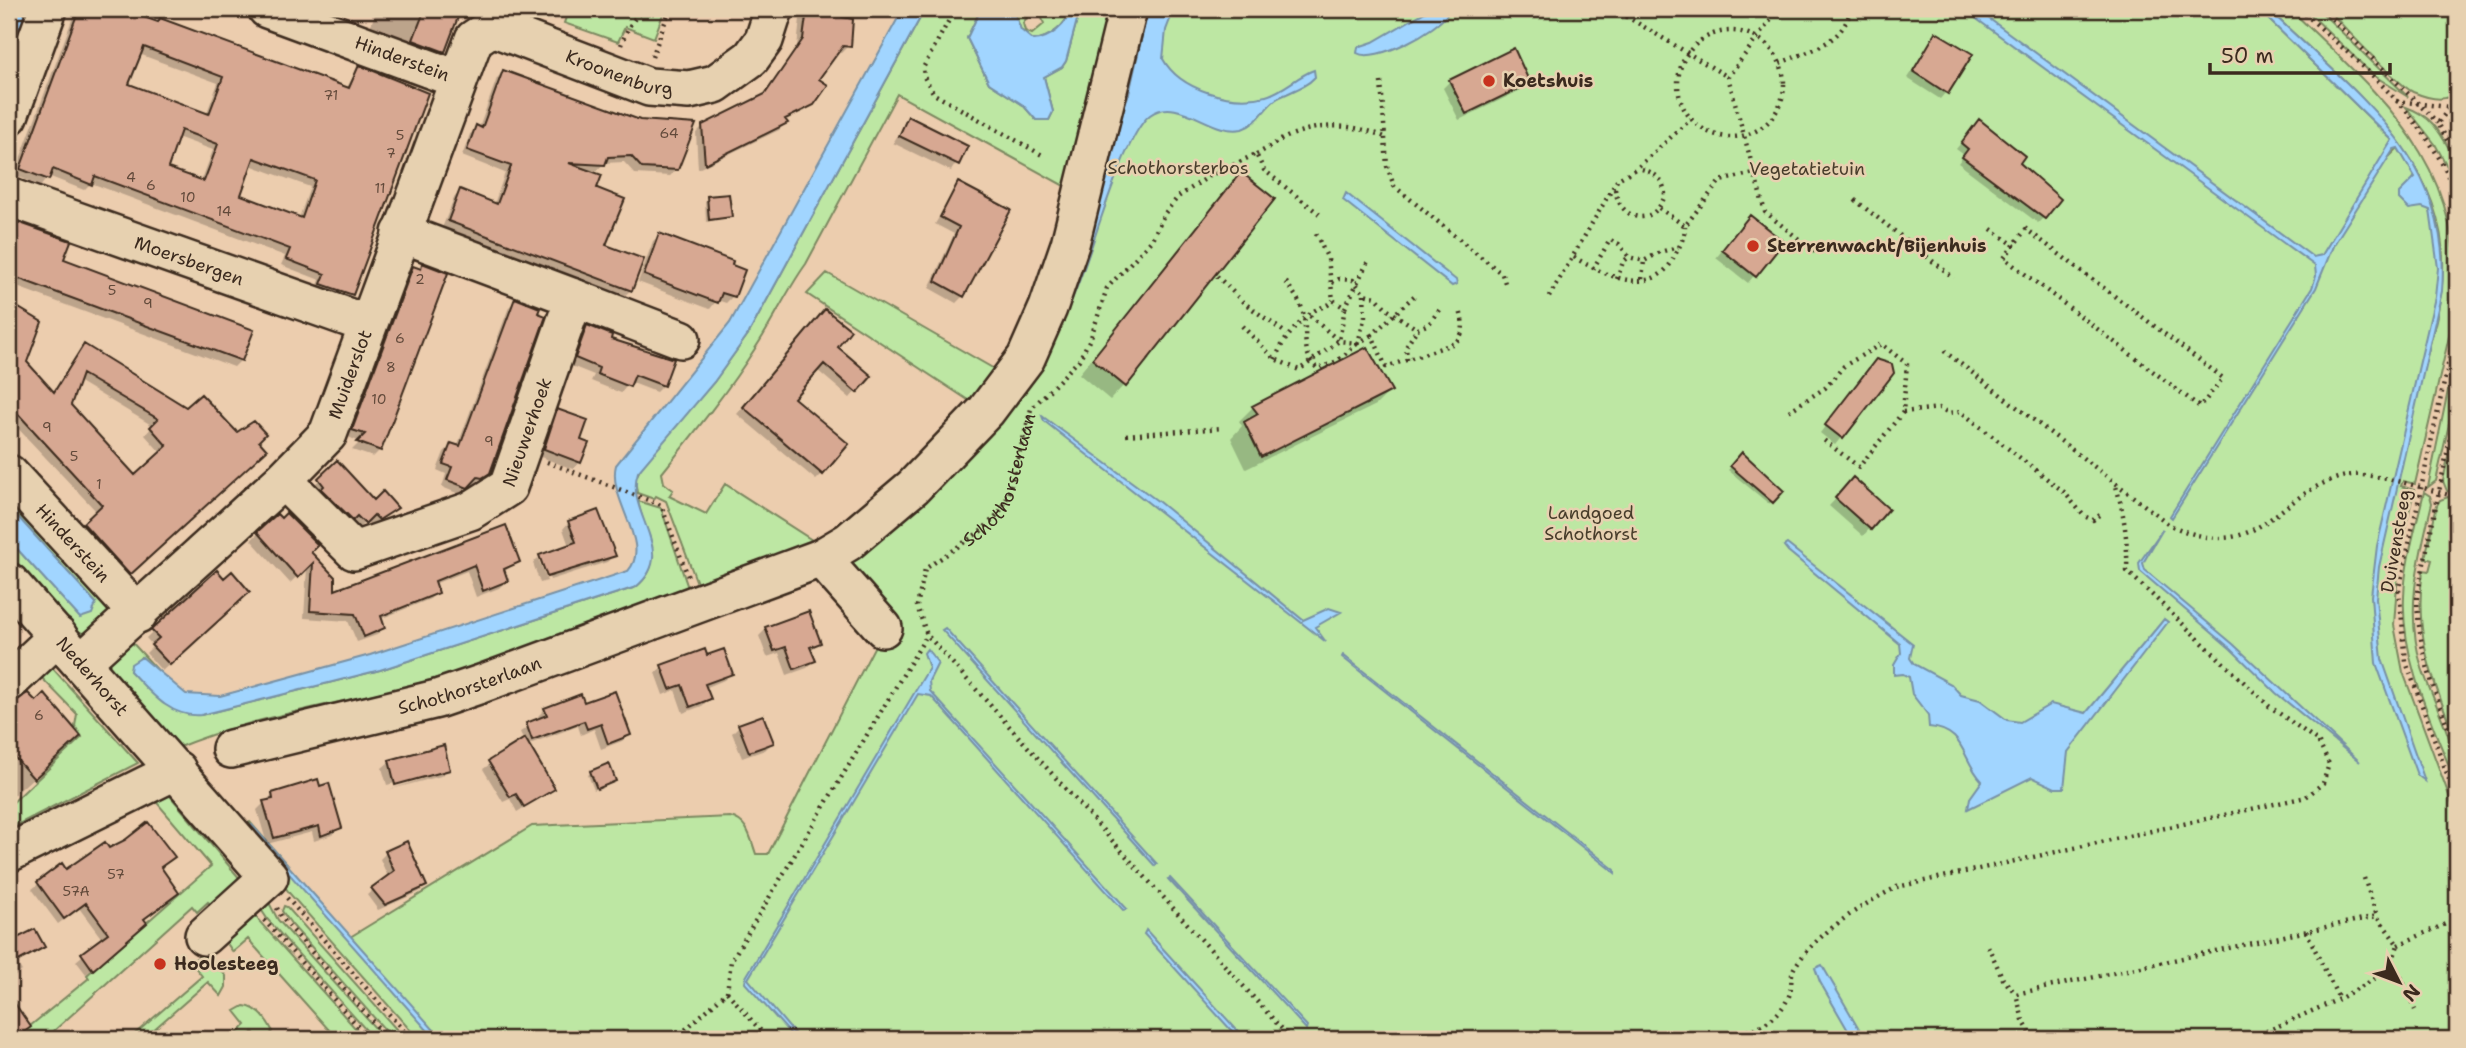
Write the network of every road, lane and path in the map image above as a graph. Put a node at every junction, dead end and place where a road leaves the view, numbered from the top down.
1 (48, 9) edge
2 (267, 9) edge
3 (662, 9) edge
4 (670, 9) edge
5 (774, 9) edge
6 (955, 9) edge
7 (1128, 9) edge
8 (1614, 9) edge
9 (1779, 9) edge
10 (1850, 9) edge
11 (2300, 9) edge
12 (2322, 9) edge
13 (1758, 37) junction
14 (1688, 51) junction
15 (1780, 63) junction
16 (611, 72) junction
17 (1728, 77) junction
18 (457, 79) junction
19 (1381, 82) dead end
20 (649, 87) junction
21 (2457, 98) edge
22 (2395, 100) junction
23 (2421, 105) junction
24 (2457, 108) edge
25 (2450, 109) junction
26 (9, 116) edge
27 (1691, 119) junction
28 (2438, 123) junction
29 (1744, 136) junction
30 (1385, 137) junction
31 (1256, 154) junction
32 (1042, 155) dead end
33 (2457, 158) edge
34 (1637, 167) junction
35 (1754, 173) junction
36 (2457, 176) edge
37 (1614, 188) junction
38 (2454, 189) junction
39 (9, 197) edge
40 (1855, 200) dead end
41 (2457, 203) edge
42 (1659, 208) junction
43 (1323, 217) dead end
44 (1685, 226) junction
45 (1991, 229) dead end
46 (401, 233) junction
47 (1316, 234) dead end
48 (2014, 245) junction
49 (1679, 247) junction
50 (1815, 252) dead end
51 (1574, 257) junction
52 (1629, 257) junction
53 (1369, 259) dead end
54 (1644, 261) junction
55 (1593, 269) junction
56 (1217, 276) dead end
57 (1954, 278) dead end
58 (1617, 279) junction
59 (1642, 279) junction
60 (1286, 282) dead end
61 (1332, 283) junction
62 (1506, 283) dead end
63 (1357, 286) junction
64 (1364, 294) junction
65 (1414, 296) dead end
66 (1549, 297) dead end
67 (574, 298) junction
68 (1333, 300) junction
69 (1345, 308) junction
70 (1460, 309) dead end
71 (1439, 310) dead end
72 (1394, 315) junction
73 (1310, 316) junction
74 (1304, 321) junction
75 (2457, 323) edge
76 (367, 324) junction
77 (1242, 326) dead end
78 (1417, 329) junction
79 (1287, 334) junction
80 (1373, 335) junction
81 (681, 339) dead end
82 (1339, 341) junction
83 (1358, 343) junction
84 (1944, 351) dead end
85 (1275, 359) junction
86 (1407, 360) junction
87 (1309, 361) junction
88 (2457, 405) edge
89 (1789, 411) dead end
90 (1903, 412) junction
91 (1223, 429) dead end
92 (1126, 435) dead end
93 (1821, 438) dead end
94 (520, 452) junction
95 (9, 474) edge
96 (282, 480) junction
97 (2115, 483) junction
98 (2420, 488) junction
99 (2437, 492) junction
100 (2457, 496) edge
101 (2100, 515) dead end
102 (821, 558) junction
103 (9, 582) edge
104 (699, 603) junction
105 (138, 614) junction
106 (883, 628) dead end
107 (927, 635) junction
108 (58, 636) junction
109 (82, 662) junction
110 (9, 682) edge
111 (231, 748) dead end
112 (2457, 751) edge
113 (177, 770) junction
114 (2457, 800) edge
115 (9, 853) edge
116 (269, 877) junction
117 (2364, 878) dead end
118 (2377, 916) junction
119 (2457, 919) edge
120 (2306, 931) junction
121 (204, 936) dead end
122 (2398, 945) junction
123 (1989, 946) dead end
124 (2392, 966) junction
125 (727, 992) junction
126 (2017, 994) junction
127 (2339, 999) junction
128 (2415, 1010) dead end
129 (1760, 1029) junction
130 (388, 1039) edge
131 (411, 1039) edge
132 (675, 1039) edge
133 (768, 1039) edge
134 (1291, 1039) edge
135 (1720, 1039) edge
136 (1758, 1039) edge
137 (2033, 1039) edge
138 (2249, 1039) edge

1 - 26 street
2 - 18 street, Hinderstein
3 - 16 path
4 - 20 path
5 - 20 street, Kroonenburg
6 - 32 path
7 - 102 street, Schothorsterlaan
8 - 14 path
9 - 13 path
10 - 15 path
11 - 22 path
12 - 23 path
13 - 14 path
13 - 15 path
13 - 17 path
14 - 17 path
14 - 27 path
15 - 29 path
16 - 18 street, Kroonenburg
16 - 20 street, Kroonenburg
17 - 29 path
18 - 46 street, Muiderslot
19 - 30 path
21 - 25 path
22 - 23 path
22 - 38 path
23 - 25 path
23 - 28 path
24 - 25 path
25 - 28 path
27 - 29 path
27 - 34 path
28 - 33 path
29 - 35 path
30 - 31 path, Schothorsterlaan
30 - 62 path
31 - 43 path
31 - 107 path, Schothorsterlaan
34 - 37 path
34 - 42 path
35 - 44 path
35 - 50 path
36 - 38 path
37 - 42 path
37 - 51 path
38 - 41 path
39 - 76 street, Moersbergen
40 - 57 path
42 - 44 path
44 - 49 path
45 - 48 path
46 - 67 street
46 - 76 street, Muiderslot
47 - 61 path
48 - 48 path
49 - 54 path
49 - 59 path
51 - 55 path
51 - 66 path
52 - 54 path
52 - 55 path
52 - 58 path
53 - 63 path
54 - 59 path
55 - 58 path
56 - 79 path
58 - 59 path
60 - 74 path
61 - 63 path
61 - 68 path
63 - 64 path
63 - 69 path
64 - 72 path
64 - 83 path
65 - 72 path
67 - 81 street
67 - 94 street, Nieuwerhoek
68 - 69 path
68 - 73 path
69 - 82 path
70 - 86 path
71 - 78 path
72 - 78 path
72 - 80 path
73 - 74 path
73 - 82 path
74 - 79 path
74 - 87 path
75 - 98 path, Duivensteeg
76 - 96 street, Muiderslot
77 - 85 path
78 - 86 path
79 - 85 path
80 - 83 path
80 - 86 path
82 - 83 path
82 - 87 path
83 - 87 path
84 - 97 path
85 - 87 path
88 - 99 path
89 - 90 path
90 - 93 path
90 - 101 path
91 - 92 path
94 - 96 street, Nieuwerhoek
94 - 104 path
95 - 105 street, Hinderstein
96 - 105 street, Muiderslot
97 - 98 path
97 - 129 path
98 - 99 path
98 - 114 path, Duivensteeg
99 - 100 path
99 - 112 path
102 - 104 street, Schothorsterlaan
102 - 106 street
103 - 108 street, Nederhorst
104 - 111 street, Schothorsterlaan
105 - 109 street, Muiderslot
107 - 125 path
107 - 134 path
108 - 109 street, Nederhorst
108 - 110 street
109 - 113 street, Nederhorst
113 - 115 street
113 - 116 street
116 - 121 street
116 - 130 path
116 - 131 path
117 - 118 path
118 - 120 path
118 - 122 path
119 - 122 path
120 - 126 path
120 - 127 path
122 - 124 path
123 - 126 path
124 - 127 path
124 - 128 path
125 - 132 path
125 - 133 path
126 - 137 path
127 - 138 path
129 - 135 path
129 - 136 path

